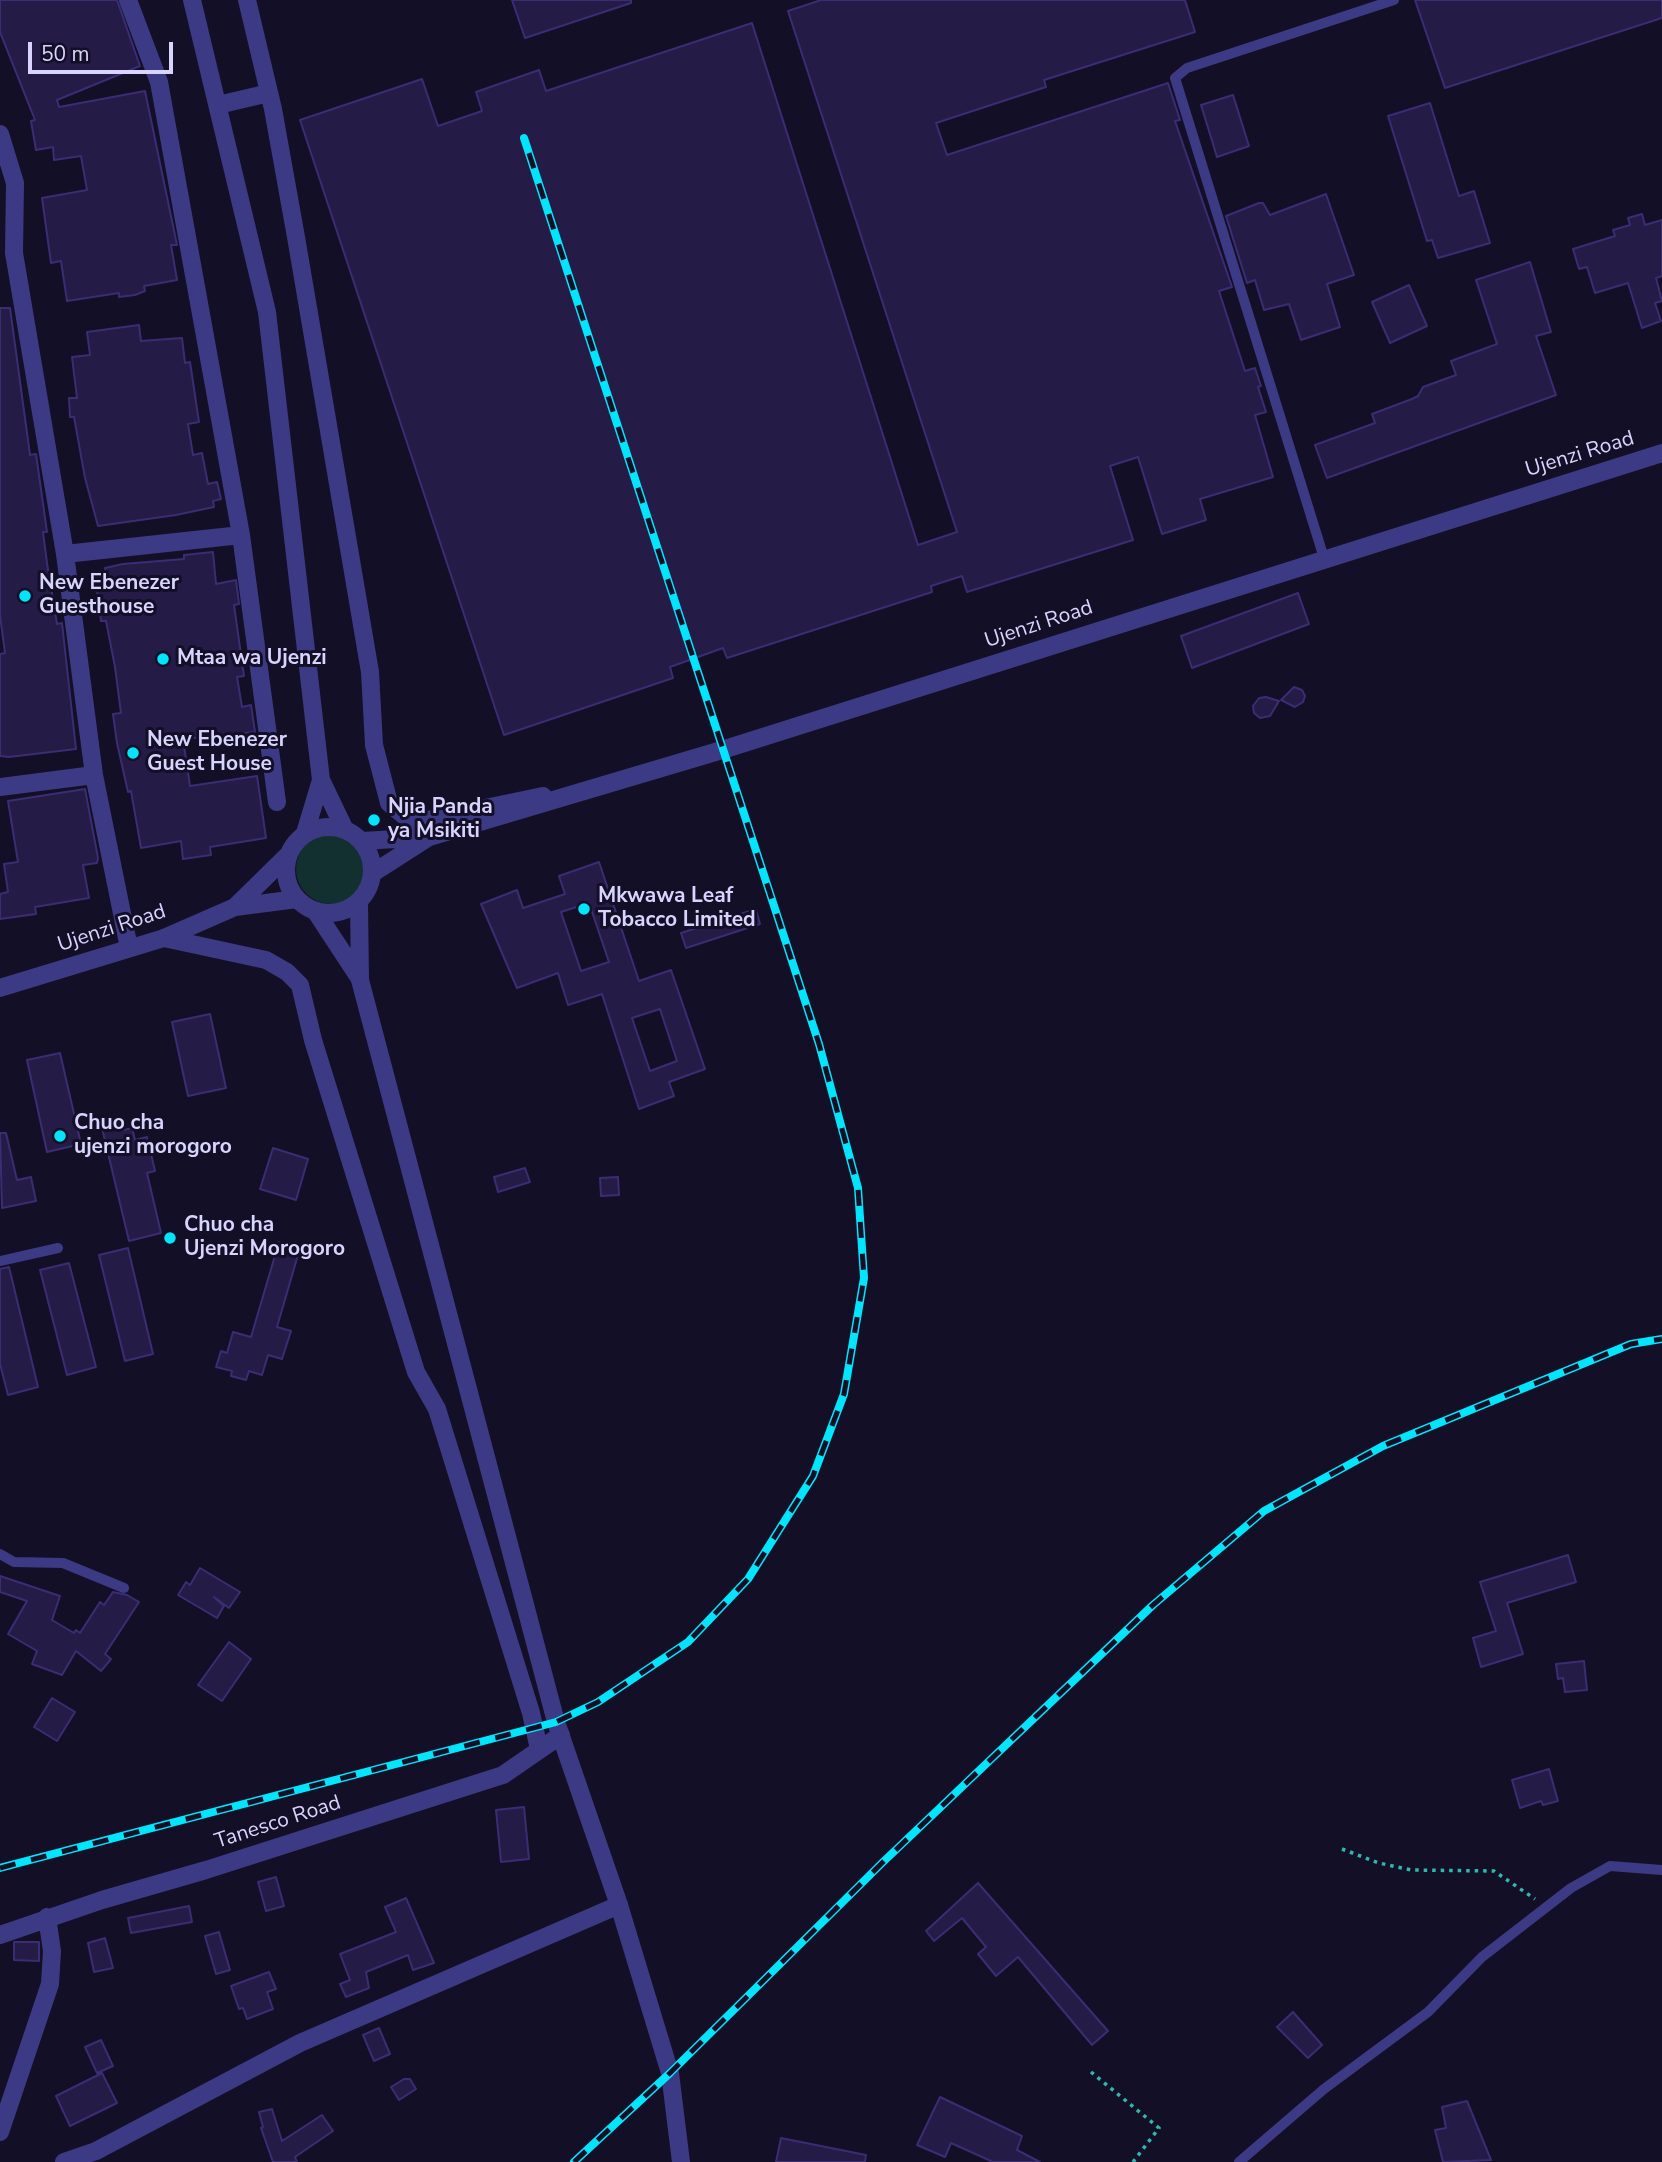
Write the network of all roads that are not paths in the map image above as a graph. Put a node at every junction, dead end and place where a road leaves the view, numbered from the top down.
1 (128, 0) edge
2 (192, 0) edge
3 (247, 0) edge
4 (1394, 0) edge
5 (269, 93) junction
6 (218, 106) junction
7 (0, 134) edge
8 (7, 254) edge
9 (1662, 453) edge
10 (241, 536) junction
11 (65, 554) junction
12 (1324, 558) junction
13 (94, 775) junction
14 (321, 780) junction
15 (620, 780) junction
16 (0, 787) edge
17 (277, 802) dead end
18 (344, 828) junction
19 (305, 833) junction
20 (429, 837) junction
21 (362, 841) junction
22 (288, 855) junction
23 (373, 873) junction
24 (297, 899) junction
25 (359, 902) junction
26 (235, 908) junction
27 (316, 912) junction
28 (164, 938) junction
29 (129, 947) junction
30 (360, 980) junction
31 (0, 988) edge
32 (58, 1248) dead end
33 (0, 1261) edge
34 (0, 1554) edge
35 (124, 1588) dead end
36 (561, 1735) junction
37 (539, 1749) junction
38 (1662, 1870) edge
39 (619, 1905) junction
40 (47, 1917) junction
41 (0, 1935) edge
42 (0, 2132) edge
43 (64, 2162) edge
44 (681, 2162) edge
45 (1239, 2162) edge

1 - 10 street
2 - 6 street
3 - 5 street
4 - 12 lane
5 - 6 street
5 - 15 street
6 - 14 street
7 - 8 street
8 - 11 street
9 - 12 street, Ujenzi Road
10 - 11 street
10 - 17 street
11 - 13 street
12 - 15 street, Ujenzi Road
13 - 16 street
13 - 29 street
14 - 18 street
14 - 19 street
15 - 20 street, Ujenzi Road
18 - 19 street
18 - 21 street
19 - 22 street
20 - 21 street
20 - 23 street
21 - 23 street
22 - 24 street
22 - 26 street
23 - 25 street
24 - 26 street
24 - 27 street
25 - 27 street
25 - 30 street
26 - 28 street, Ujenzi Road
27 - 30 street
28 - 29 street, Ujenzi Road
28 - 37 street
29 - 31 street, Ujenzi Road
30 - 36 street
32 - 33 lane
34 - 35 lane
36 - 37 street, Tanesco Road
36 - 39 street
37 - 40 street, Tanesco Road
38 - 45 lane
39 - 43 street
39 - 44 street
40 - 41 street, Tanesco Road
40 - 42 street

